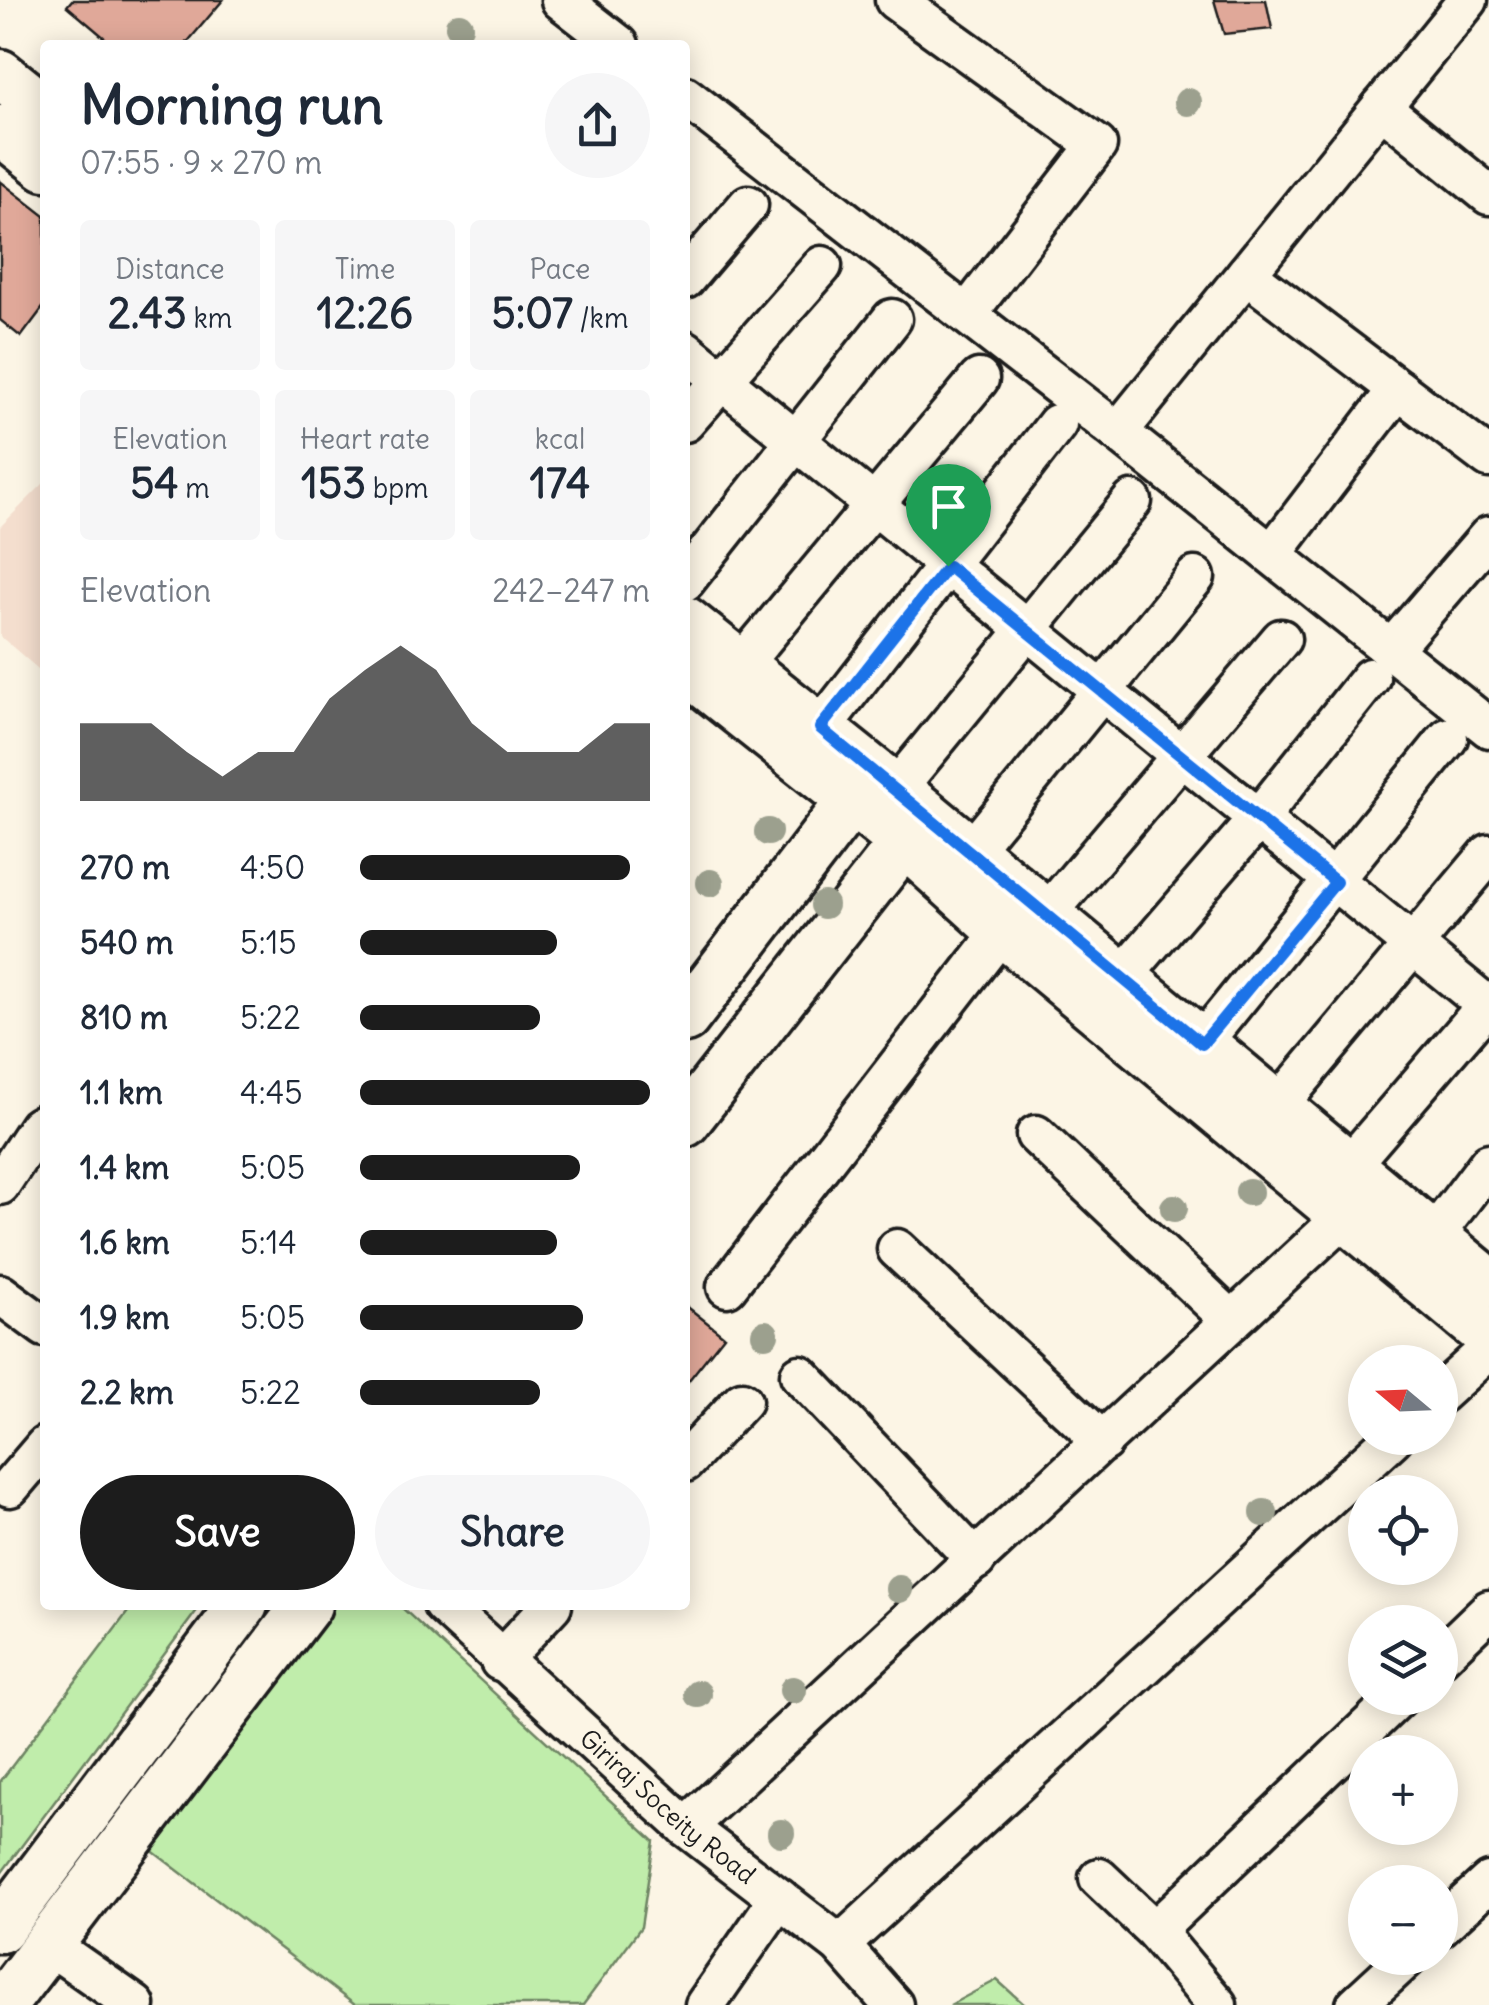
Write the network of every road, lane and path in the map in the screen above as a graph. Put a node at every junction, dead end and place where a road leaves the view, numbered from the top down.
1 (561, 0) edge
2 (895, 0) edge
3 (1468, 0) edge
4 (613, 40) edge
5 (0, 74) edge
6 (690, 100) edge
7 (40, 106) edge
8 (1381, 108) junction
9 (0, 130) edge
10 (40, 162) edge
11 (1489, 195) edge
12 (748, 205) dead end
13 (822, 266) dead end
14 (690, 273) edge
15 (1246, 274) junction
16 (967, 314) junction
17 (892, 319) dead end
18 (690, 354) edge
19 (979, 379) dead end
20 (722, 380) junction
21 (1398, 389) junction
22 (690, 416) edge
23 (1056, 424) dead end
24 (1118, 432) junction
25 (796, 441) junction
26 (1489, 458) edge
27 (1132, 501) dead end
28 (876, 506) junction
29 (1489, 536) edge
30 (1272, 554) junction
31 (948, 566) junction
32 (690, 574) edge
33 (1196, 577) dead end
34 (690, 625) edge
35 (1025, 628) junction
36 (1281, 639) dead end
37 (1380, 664) junction
38 (741, 665) junction
39 (690, 671) edge
40 (1101, 690) junction
41 (820, 728) junction
42 (1489, 728) edge
43 (1448, 738) dead end
44 (1182, 756) junction
45 (890, 803) junction
46 (1258, 819) junction
47 (971, 852) junction
48 (1489, 854) edge
49 (1336, 882) junction
50 (1046, 914) junction
51 (1002, 932) junction
52 (1412, 944) junction
53 (1122, 977) junction
54 (1488, 1005) edge
55 (690, 1013) edge
56 (1202, 1044) junction
57 (1277, 1107) junction
58 (690, 1114) edge
59 (40, 1127) edge
60 (1036, 1136) dead end
61 (1489, 1163) edge
62 (1349, 1166) junction
63 (2, 1177) edge
64 (1346, 1216) junction
65 (1433, 1237) junction
66 (897, 1249) dead end
67 (1489, 1283) edge
68 (727, 1287) dead end
69 (0, 1294) edge
70 (1232, 1321) junction
71 (40, 1323) edge
72 (1489, 1336) edge
73 (1489, 1349) edge
74 (800, 1375) dead end
75 (1458, 1377) edge
76 (742, 1401) dead end
77 (1104, 1442) junction
78 (40, 1452) edge
79 (1374, 1455) edge
80 (690, 1457) edge
81 (10, 1487) dead end
82 (976, 1560) junction
83 (240, 1610) edge
84 (303, 1610) edge
85 (447, 1610) edge
86 (547, 1610) edge
87 (1489, 1610) edge
88 (1458, 1640) edge
89 (500, 1661) junction
90 (1380, 1715) edge
91 (686, 1827) junction
92 (1099, 1878) dead end
93 (1489, 1882) edge
94 (779, 1898) junction
95 (1458, 1911) edge
96 (0, 1928) edge
97 (1155, 1930) junction
98 (48, 1944) junction
99 (840, 1945) junction
100 (1389, 1975) edge
101 (2, 2005) edge
102 (136, 2005) edge
103 (706, 2005) edge
104 (893, 2005) edge
105 (1217, 2005) edge
106 (1356, 2005) edge

1 - 4 street
2 - 16 street
3 - 8 street
5 - 7 street
6 - 16 street
8 - 11 street
8 - 15 street
9 - 10 street
12 - 14 street
13 - 20 street
15 - 21 street
15 - 24 street
16 - 24 street
17 - 25 street
18 - 20 street
19 - 28 street
20 - 22 street
20 - 25 street
21 - 26 street
21 - 30 street
23 - 31 street
24 - 30 street
25 - 28 street
25 - 32 street
27 - 35 street
28 - 31 street
28 - 38 street
29 - 37 street
30 - 37 street
31 - 35 street
31 - 41 street
33 - 40 street
34 - 38 street
35 - 40 street
35 - 45 street
36 - 44 street
37 - 42 street
37 - 46 street
38 - 41 street
39 - 45 street
40 - 44 street
40 - 47 street
41 - 45 street
43 - 49 street
44 - 46 street
44 - 50 street
45 - 47 street
45 - 51 street
45 - 55 street
45 - 58 street
46 - 49 street
46 - 53 street
47 - 50 street
48 - 52 street
49 - 52 street
49 - 56 street
50 - 53 street
51 - 64 street
51 - 68 street
52 - 54 street
52 - 57 street
53 - 56 street
54 - 62 street
56 - 57 street
57 - 62 street
59 - 63 street
60 - 70 street
61 - 65 street
62 - 65 street
64 - 70 street
64 - 72 street
65 - 67 street
66 - 77 street
69 - 71 street
70 - 77 street
73 - 75 street
74 - 82 street
76 - 80 street
77 - 82 street
78 - 81 street
79 - 99 street
82 - 91 street
83 - 96 street
84 - 98 street
85 - 89 street, Giriraj Soceity Road
86 - 89 street
87 - 88 street
89 - 91 street, Giriraj Soceity Road
90 - 97 street
91 - 94 street, Giriraj Soceity Road
92 - 97 street
93 - 95 street
94 - 99 street, Giriraj Soceity Road
94 - 103 street
97 - 105 street
98 - 101 street
98 - 102 street
99 - 104 street, Giriraj Soceity Road
100 - 106 street

